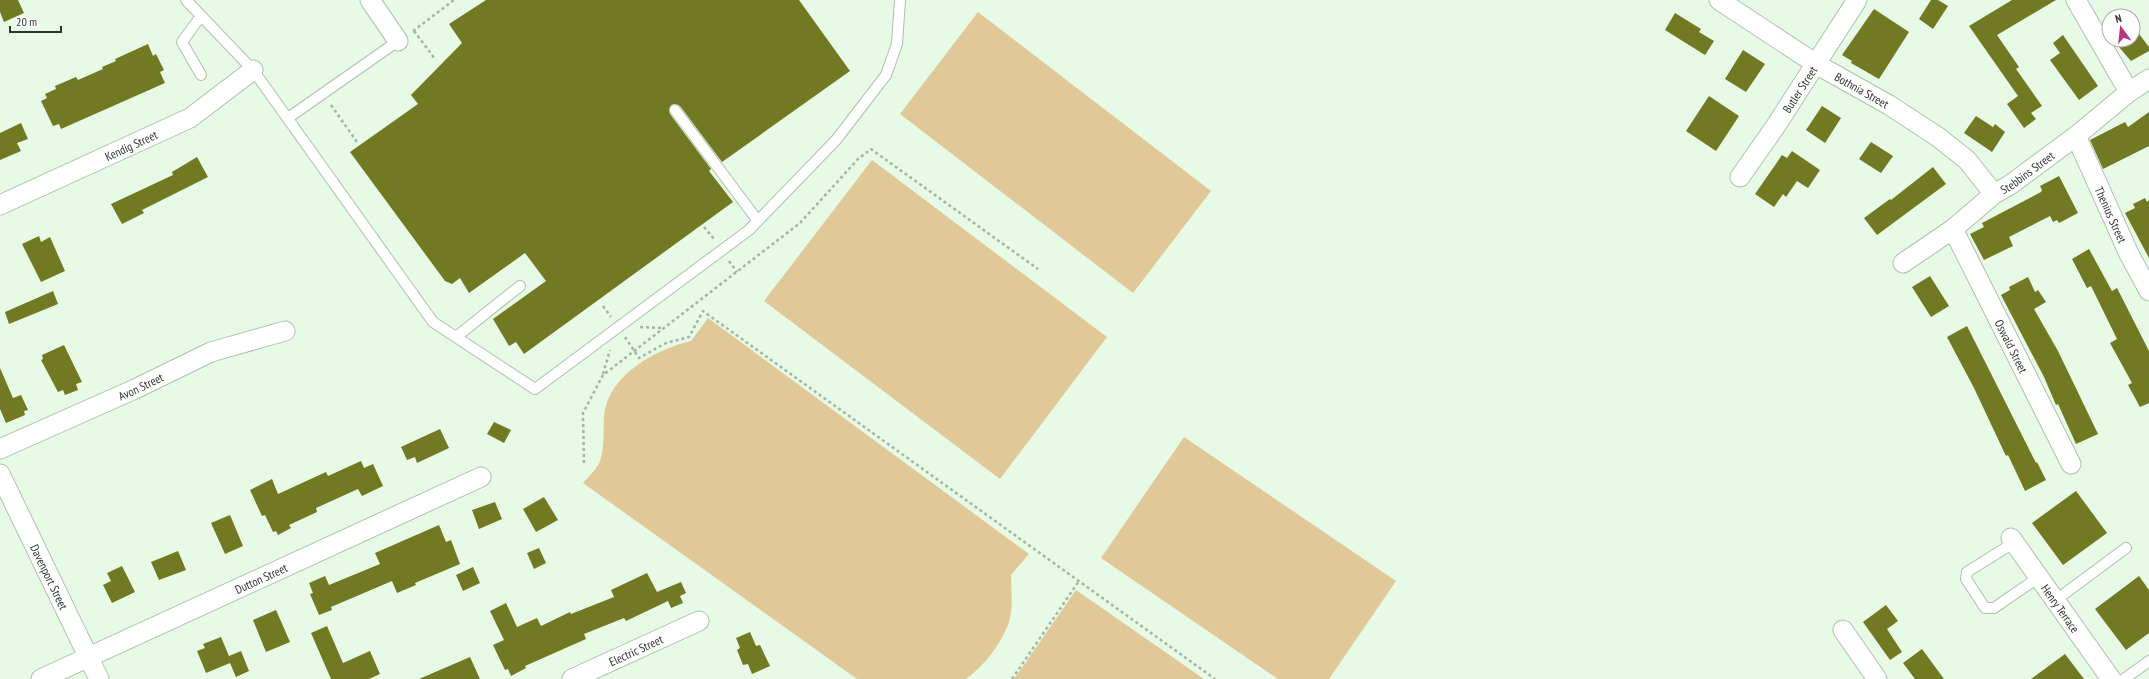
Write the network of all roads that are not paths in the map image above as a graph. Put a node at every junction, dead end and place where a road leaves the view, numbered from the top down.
1 (186, 0) edge
2 (370, 0) edge
3 (900, 0) edge
4 (1720, 0) edge
5 (1857, 0) edge
6 (2076, 0) edge
7 (201, 16) junction
8 (398, 42) joint
9 (1816, 64) junction
10 (253, 70) junction
11 (201, 75) dead end
12 (2149, 79) edge
13 (2129, 92) junction
14 (675, 110) dead end
15 (288, 118) junction
16 (2076, 136) junction
17 (1740, 177) dead end
18 (1994, 194) junction
19 (0, 205) edge
20 (758, 220) junction
21 (1953, 229) junction
22 (1903, 262) dead end
23 (520, 286) dead end
24 (2149, 292) edge
25 (285, 331) dead end
26 (456, 337) junction
27 (0, 449) edge
28 (2071, 464) dead end
29 (0, 474) edge
30 (481, 476) dead end
31 (2013, 540) joint
32 (2126, 548) dead end
33 (2039, 577) junction
34 (2056, 600) junction
35 (699, 621) dead end
36 (1843, 630) dead end
37 (89, 657) junction
38 (2149, 661) edge
39 (41, 679) edge
40 (99, 679) edge
41 (572, 679) edge
42 (1877, 679) edge
43 (2111, 679) edge
44 (2124, 679) edge

1 - 7 lane
2 - 8 street
3 - 20 lane
4 - 9 street, Bothnia Street
5 - 9 street, Butler Street
6 - 13 street
7 - 10 lane
7 - 11 lane
8 - 15 lane
9 - 17 street, Butler Street
9 - 18 street, Bothnia Street
10 - 15 lane
10 - 19 street, Kendig Street
12 - 13 street, Stebbins Street
13 - 16 street, Stebbins Street
14 - 20 lane
15 - 26 lane
16 - 18 street, Stebbins Street
16 - 24 street, Thenius Street
18 - 21 street, Stebbins Street
20 - 26 lane
21 - 22 street, Stebbins Street
21 - 28 street, Oswald Street
23 - 26 lane
25 - 27 street, Avon Street
29 - 37 street, Davenport Street
30 - 37 street, Dutton Street
31 - 33 street, Henry Terrace
31 - 33 lane
32 - 34 lane
33 - 34 street, Henry Terrace
34 - 43 street, Henry Terrace
35 - 41 street, Electric Street
36 - 42 street
37 - 39 street, Dutton Street
37 - 40 street, Davenport Street
38 - 44 lane

